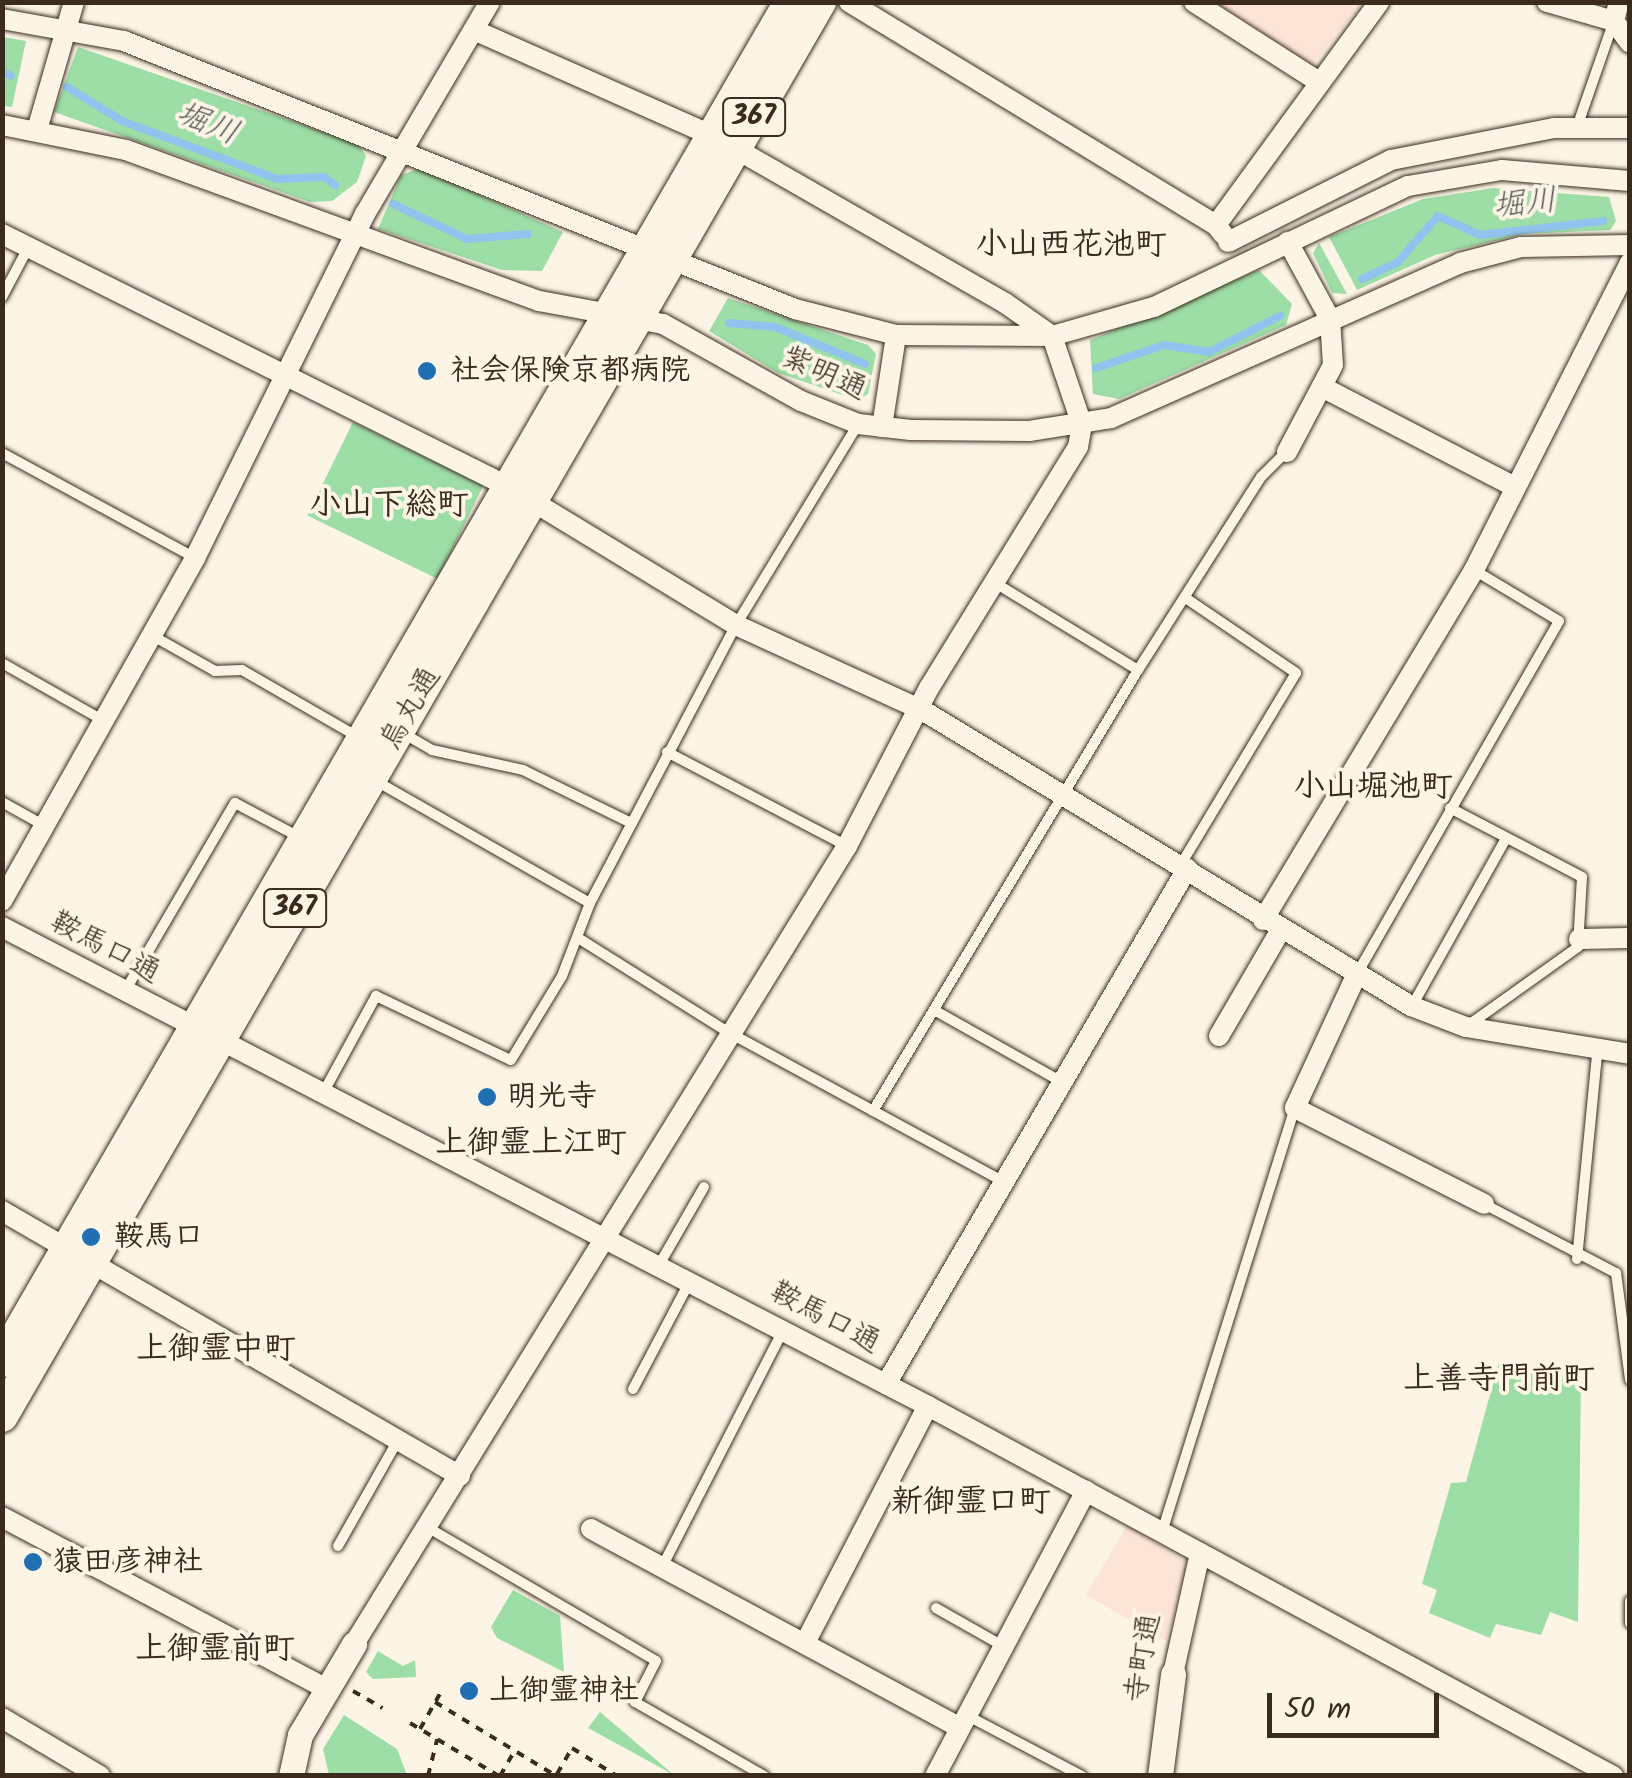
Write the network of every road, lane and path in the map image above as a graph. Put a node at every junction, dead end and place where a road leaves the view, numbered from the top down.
1 (74, 2) edge
2 (490, 2) edge
3 (790, 2) edge
4 (820, 2) edge
5 (849, 2) edge
6 (1194, 2) edge
7 (1379, 2) edge
8 (1546, 2) edge
9 (1616, 12) edge
10 (2, 19) edge
11 (64, 27) junction
12 (474, 30) junction
13 (1630, 43) edge
14 (1319, 82) junction
15 (2, 125) edge
16 (1576, 128) junction
17 (1630, 128) edge
18 (37, 130) junction
19 (725, 142) junction
20 (405, 150) junction
21 (1630, 182) edge
22 (1222, 233) junction
23 (2, 234) edge
24 (357, 236) junction
25 (1288, 242) junction
26 (1630, 244) edge
27 (29, 246) junction
28 (660, 254) junction
29 (1630, 262) edge
30 (1243, 264) junction
31 (2, 297) edge
32 (624, 317) junction
33 (1330, 319) junction
34 (896, 335) junction
35 (1052, 336) junction
36 (287, 378) junction
37 (1322, 387) junction
38 (858, 424) junction
39 (1082, 425) junction
40 (882, 427) junction
41 (1287, 452) joint
42 (2, 453) edge
43 (1515, 486) junction
44 (521, 494) junction
45 (194, 558) junction
46 (1474, 570) junction
47 (997, 584) junction
48 (1184, 597) junction
49 (736, 625) junction
50 (153, 636) junction
51 (2, 663) edge
52 (1138, 670) junction
53 (922, 710) junction
54 (106, 723) junction
55 (398, 731) junction
56 (667, 752) junction
57 (361, 761) junction
58 (1063, 796) junction
59 (2, 802) edge
60 (1450, 808) junction
61 (630, 822) junction
62 (46, 827) junction
63 (306, 841) junction
64 (1504, 842) junction
65 (847, 846) junction
66 (1184, 868) junction
67 (2, 901) edge
68 (590, 903) junction
69 (1272, 926) junction
70 (2, 927) edge
71 (578, 938) junction
72 (1630, 938) edge
73 (1579, 939) junction
74 (1356, 978) junction
75 (125, 992) junction
76 (1411, 1006) junction
77 (934, 1010) junction
78 (1466, 1027) junction
79 (728, 1032) junction
80 (1219, 1036) dead end
81 (206, 1037) junction
82 (1597, 1054) junction
83 (1630, 1054) edge
84 (1062, 1082) junction
85 (321, 1096) junction
86 (1295, 1108) junction
87 (873, 1111) junction
88 (1004, 1182) junction
89 (704, 1186) dead end
90 (1484, 1204) joint
91 (2, 1210) edge
92 (604, 1236) junction
93 (79, 1255) junction
94 (1577, 1259) junction
95 (659, 1265) junction
96 (690, 1281) junction
97 (783, 1330) junction
98 (2, 1360) edge
99 (1630, 1380) edge
100 (886, 1384) junction
101 (633, 1388) dead end
102 (928, 1406) junction
103 (2, 1416) edge
104 (398, 1440) junction
105 (460, 1476) junction
106 (1086, 1491) junction
107 (2, 1517) edge
108 (427, 1527) junction
109 (592, 1529) dead end
110 (1162, 1532) junction
111 (338, 1546) dead end
112 (1200, 1553) junction
113 (662, 1567) junction
114 (1630, 1602) edge
115 (936, 1608) dead end
116 (1630, 1623) edge
117 (354, 1644) joint
118 (806, 1644) junction
119 (1004, 1646) junction
120 (1172, 1674) joint
121 (330, 1684) junction
122 (441, 1692) dead end
123 (436, 1702) junction
124 (384, 1708) dead end
125 (2, 1718) edge
126 (963, 1722) junction
127 (410, 1723) dead end
128 (420, 1729) junction
129 (437, 1739) junction
130 (515, 1750) junction
131 (556, 1775) edge
132 (100, 1776) edge
133 (290, 1776) edge
134 (428, 1776) edge
135 (500, 1776) edge
136 (618, 1776) edge
137 (764, 1776) edge
138 (935, 1776) edge
139 (1082, 1776) edge
140 (1160, 1776) edge
141 (1614, 1776) edge

1 - 11 street
2 - 12 street
3 - 19 highway, 烏丸通 / 367
4 - 19 highway, 烏丸通 / 367
5 - 22 street
6 - 14 street
7 - 14 street
8 - 9 street
9 - 13 street
9 - 16 lane
10 - 11 street, 紫明通
11 - 18 street
11 - 20 street, 紫明通
12 - 19 street
12 - 20 street
14 - 22 street
15 - 18 street, 紫明通
16 - 17 street
16 - 22 street
18 - 24 street, 紫明通
19 - 28 highway, 烏丸通 / 367
19 - 35 street
20 - 24 street
20 - 28 street, 紫明通
21 - 25 street, 紫明通
22 - 30 street
23 - 27 street
24 - 32 street, 紫明通
24 - 36 street
25 - 30 street, 紫明通
25 - 33 street
26 - 33 street, 紫明通
27 - 31 lane
27 - 36 street
28 - 32 highway, 烏丸通 / 367
28 - 34 street, 紫明通
29 - 43 street
30 - 35 street, 紫明通
32 - 38 street, 紫明通
32 - 44 highway, 烏丸通 / 367
33 - 37 street
33 - 39 street, 紫明通
34 - 35 street, 紫明通
34 - 40 street
35 - 39 street
36 - 44 street
36 - 45 street
37 - 41 street
37 - 43 street
38 - 40 street, 紫明通
38 - 49 lane
39 - 40 street, 紫明通
39 - 47 street
41 - 48 lane
42 - 45 lane
43 - 46 street
44 - 49 street
44 - 55 highway, 烏丸通 / 367
44 - 57 highway, 烏丸通 / 367
45 - 50 street
46 - 60 lane
46 - 69 street
47 - 52 lane
47 - 53 street
48 - 52 lane
48 - 66 lane
49 - 53 street
49 - 56 lane
50 - 54 street
50 - 57 lane
51 - 54 lane
52 - 58 lane
53 - 58 street
53 - 65 street
54 - 62 street
55 - 57 highway, 烏丸通 / 367
55 - 61 lane
56 - 61 lane
56 - 65 lane
57 - 63 highway, 烏丸通 / 367
57 - 68 lane
57 - 81 highway, 烏丸通 / 367
58 - 66 street
58 - 77 lane
59 - 62 lane
60 - 64 lane
60 - 74 lane
61 - 68 lane
62 - 67 street
63 - 75 lane
63 - 81 highway, 烏丸通 / 367
64 - 73 lane
64 - 76 lane
65 - 79 street
66 - 69 street
66 - 84 street
68 - 71 lane
69 - 74 street
69 - 80 street
70 - 75 street, 鞍馬口通
71 - 79 lane
71 - 85 lane
72 - 73 street
73 - 78 lane
74 - 76 street
74 - 86 street
75 - 81 street, 鞍馬口通
76 - 78 street
77 - 84 lane
77 - 87 lane
78 - 82 street
79 - 87 lane
79 - 92 street
81 - 85 street, 鞍馬口通
81 - 93 highway, 烏丸通 / 367
82 - 83 street
82 - 94 lane
84 - 88 street
85 - 92 street, 鞍馬口通
86 - 90 street
86 - 110 lane
87 - 88 lane
88 - 100 street
89 - 95 lane
90 - 94 lane
91 - 93 street
92 - 95 street, 鞍馬口通
92 - 105 street
93 - 98 highway, 烏丸通 / 367
93 - 103 highway, 烏丸通 / 367
93 - 104 street
94 - 99 lane
95 - 96 street, 鞍馬口通
96 - 97 street, 鞍馬口通
96 - 101 lane
97 - 100 street, 鞍馬口通
97 - 113 lane
100 - 102 street, 鞍馬口通
102 - 106 street, 鞍馬口通
102 - 118 street
104 - 105 street
104 - 111 lane
105 - 108 street
106 - 110 street, 鞍馬口通
106 - 119 street
107 - 121 street
108 - 117 street
108 - 137 lane
109 - 113 street
110 - 112 street, 鞍馬口通
112 - 120 street, 寺町通
112 - 141 street, 鞍馬口通
113 - 118 street
114 - 116 lane
115 - 119 lane
117 - 121 street
118 - 126 street
119 - 126 street
120 - 140 street, 寺町通
121 - 124 path
121 - 133 street
122 - 123 path
123 - 128 path
123 - 130 path
125 - 132 street
126 - 138 street
126 - 139 lane
127 - 128 path
128 - 129 path
129 - 134 path
129 - 135 path
130 - 131 path
130 - 135 path
131 - 136 path

